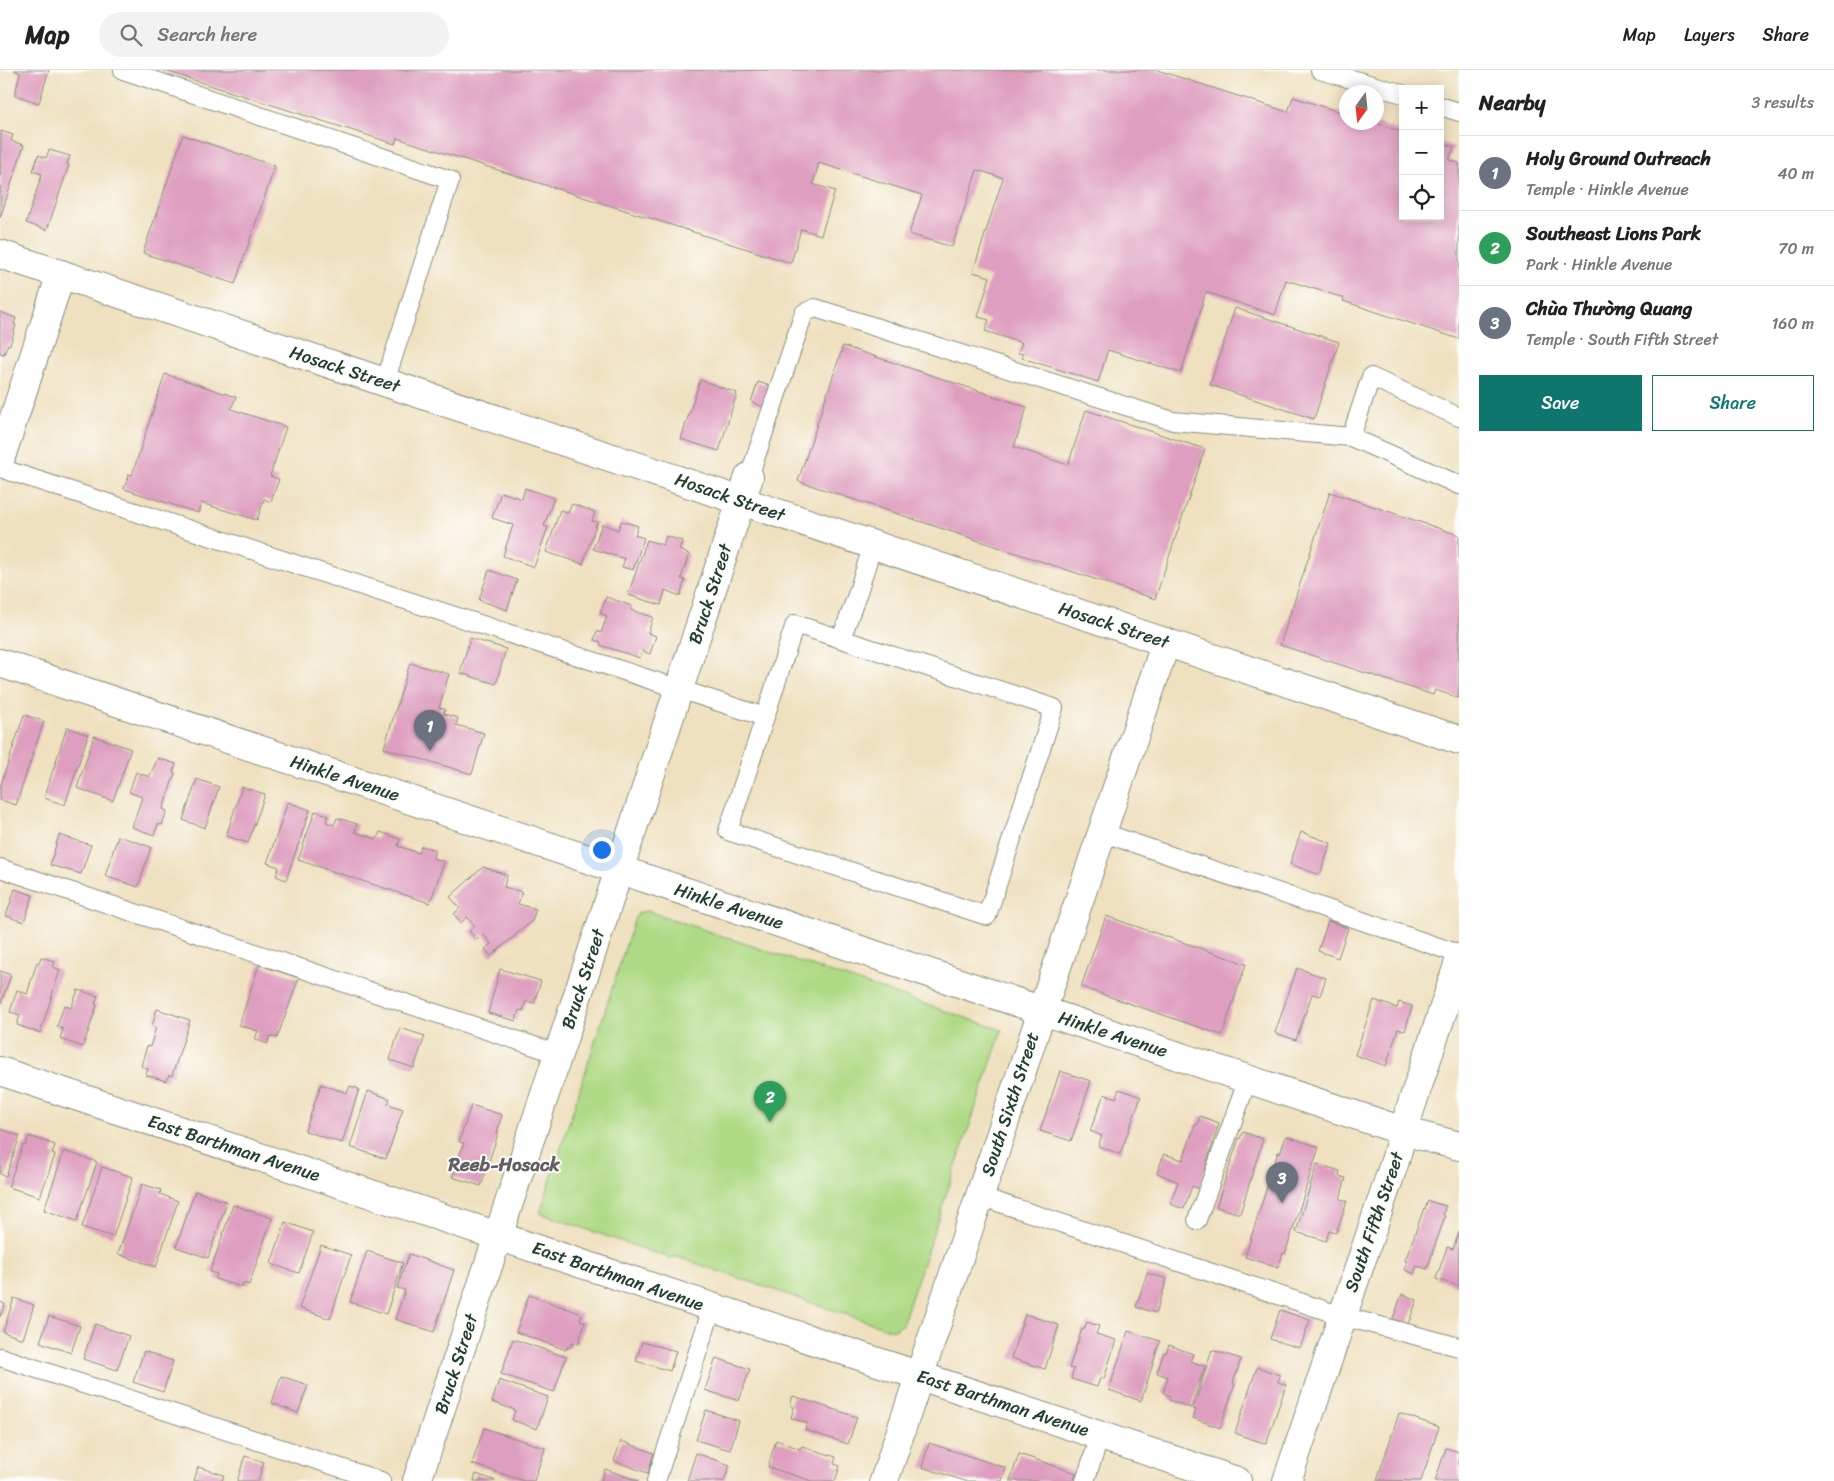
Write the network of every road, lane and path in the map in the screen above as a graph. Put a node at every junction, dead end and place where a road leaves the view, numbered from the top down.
1 (123, 70) edge
2 (1320, 70) edge
3 (1399, 93) edge
4 (1444, 107) edge
5 (1459, 112) edge
6 (0, 254) edge
7 (61, 274) junction
8 (385, 382) junction
9 (1459, 417) edge
10 (1351, 437) junction
11 (0, 460) edge
12 (0, 468) edge
13 (1459, 485) edge
14 (745, 489) junction
15 (873, 544) junction
16 (841, 639) junction
17 (1166, 642) junction
18 (0, 663) edge
19 (679, 690) junction
20 (765, 717) junction
21 (1459, 740) edge
22 (1101, 832) junction
23 (0, 868) edge
24 (619, 869) junction
25 (1459, 954) edge
26 (1459, 962) edge
27 (1041, 1010) junction
28 (558, 1054) junction
29 (0, 1070) edge
30 (1248, 1079) junction
31 (1403, 1131) junction
32 (1459, 1146) edge
33 (979, 1196) junction
34 (1197, 1220) dead end
35 (498, 1236) junction
36 (712, 1308) junction
37 (1342, 1316) junction
38 (1459, 1347) edge
39 (0, 1357) edge
40 (920, 1375) junction
41 (1100, 1436) junction
42 (381, 1481) edge
43 (417, 1481) edge
44 (656, 1481) edge
45 (884, 1481) edge
46 (1085, 1481) edge
47 (1237, 1481) edge
48 (1287, 1481) edge

1 - 8 lane
2 - 3 lane
4 - 5 lane
6 - 7 street, Hosack Street
7 - 8 street, Hosack Street
7 - 11 street
8 - 14 street, Hosack Street
9 - 10 lane
10 - 13 lane
10 - 14 lane
12 - 19 lane
14 - 15 street, Hosack Street
14 - 19 street, Bruck Street
15 - 16 lane
15 - 17 street, Hosack Street
16 - 20 lane
16 - 20 lane
17 - 21 street, Hosack Street
17 - 22 street, South Sixth Street
18 - 24 street, Hinkle Avenue
19 - 20 lane
19 - 24 street, Bruck Street
22 - 25 lane
22 - 27 street, South Sixth Street
23 - 28 lane
24 - 27 street, Hinkle Avenue
24 - 28 street, Bruck Street
26 - 31 street, South Fifth Street
27 - 30 street, Hinkle Avenue
27 - 33 street, South Sixth Street
28 - 35 street, Bruck Street
29 - 35 street, East Barthman Avenue
30 - 31 street, Hinkle Avenue
30 - 34 lane
31 - 32 street, Hinkle Avenue
31 - 37 street, South Fifth Street
33 - 37 lane
33 - 40 street, South Sixth Street
35 - 36 street, East Barthman Avenue
35 - 43 street, Bruck Street
36 - 40 street, East Barthman Avenue
36 - 44 lane
37 - 38 lane
37 - 48 street, South Fifth Street
39 - 42 lane
40 - 41 street, East Barthman Avenue
40 - 45 street, South Sixth Street
41 - 46 lane
41 - 47 street, East Barthman Avenue

